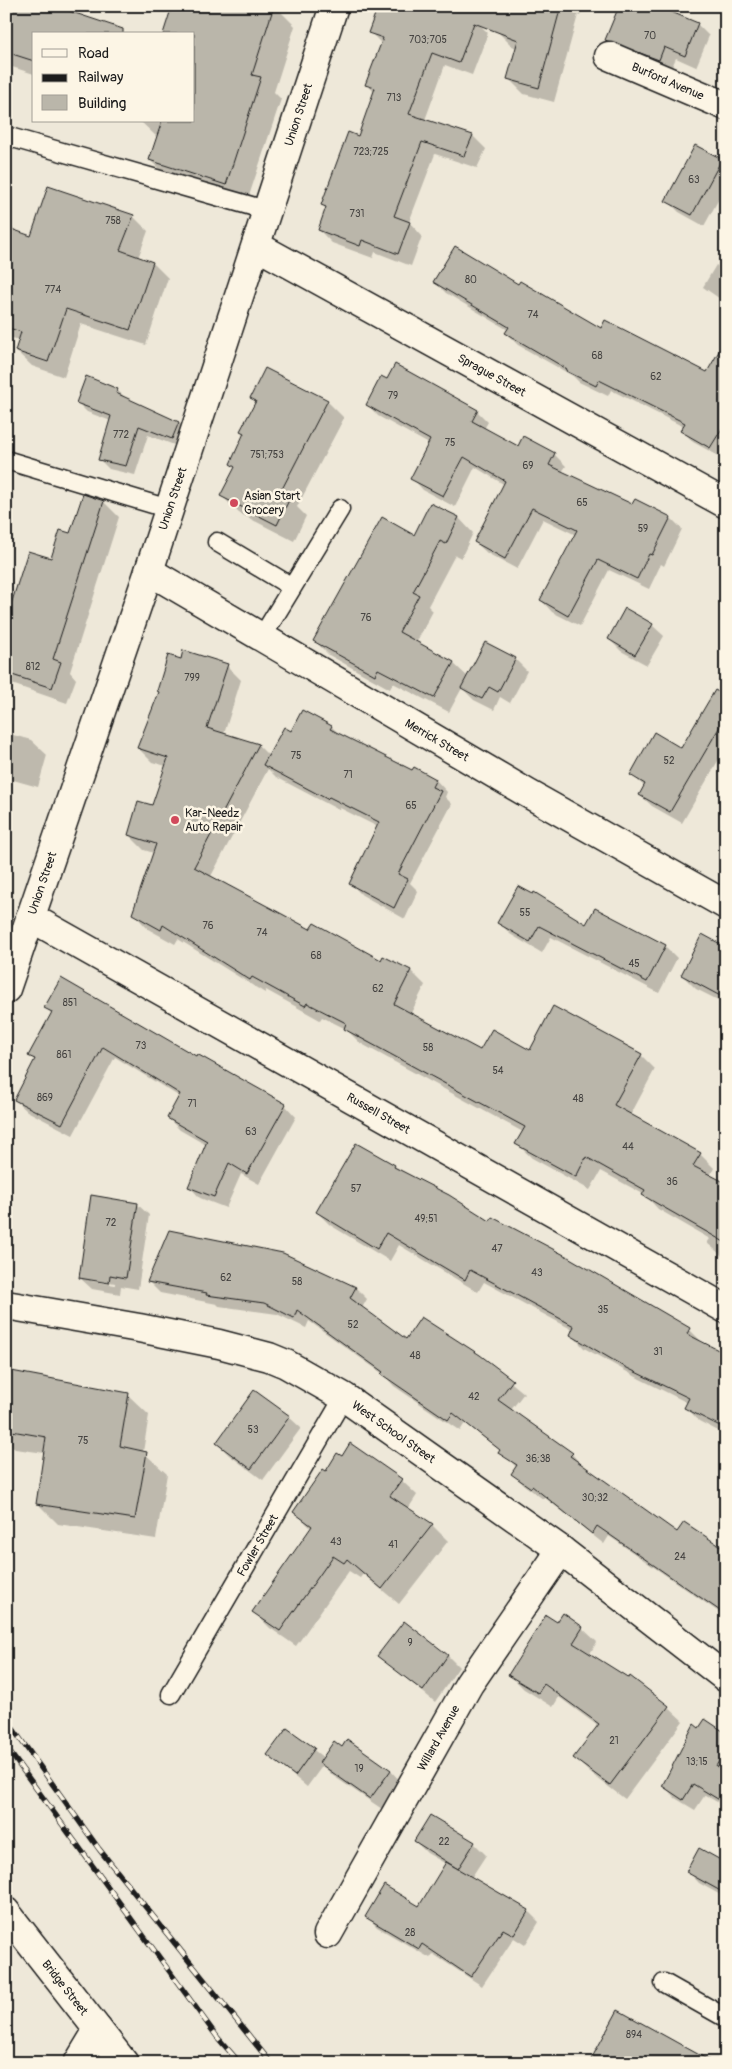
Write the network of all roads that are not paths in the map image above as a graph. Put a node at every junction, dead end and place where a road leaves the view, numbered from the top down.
1 (334, 6) edge
2 (609, 56) dead end
3 (726, 106) edge
4 (6, 136) edge
5 (269, 211) junction
6 (257, 246) junction
7 (6, 460) edge
8 (726, 504) edge
9 (169, 509) junction
10 (340, 509) dead end
11 (217, 542) dead end
12 (149, 571) junction
13 (292, 587) junction
14 (262, 637) junction
15 (726, 905) edge
16 (30, 917) junction
17 (6, 989) edge
18 (6, 1305) edge
19 (726, 1309) edge
20 (344, 1397) junction
21 (561, 1550) junction
22 (726, 1678) edge
23 (171, 1694) dead end
24 (6, 1912) edge
25 (328, 1934) dead end
26 (664, 1983) dead end
27 (726, 2018) edge
28 (98, 2030) junction
29 (78, 2063) edge
30 (124, 2063) edge

1 - 5 street, Union Street
2 - 3 street, Burford Avenue
4 - 5 lane
5 - 6 street, Union Street
6 - 8 street, Sprague Street
6 - 9 street, Union Street
7 - 9 lane
9 - 12 street, Union Street
10 - 13 lane
11 - 13 lane
12 - 14 street, Merrick Street
12 - 16 street, Union Street
13 - 14 lane
14 - 15 street, Merrick Street
16 - 17 street, Union Street
16 - 19 street, Russell Street
18 - 20 street, West School Street
20 - 21 street, West School Street
20 - 23 lane, Fowler Street
21 - 22 street, West School Street
21 - 25 street, Willard Avenue
24 - 28 street, Bridge Street
26 - 27 lane
28 - 29 street
28 - 30 street, Bridge Street

